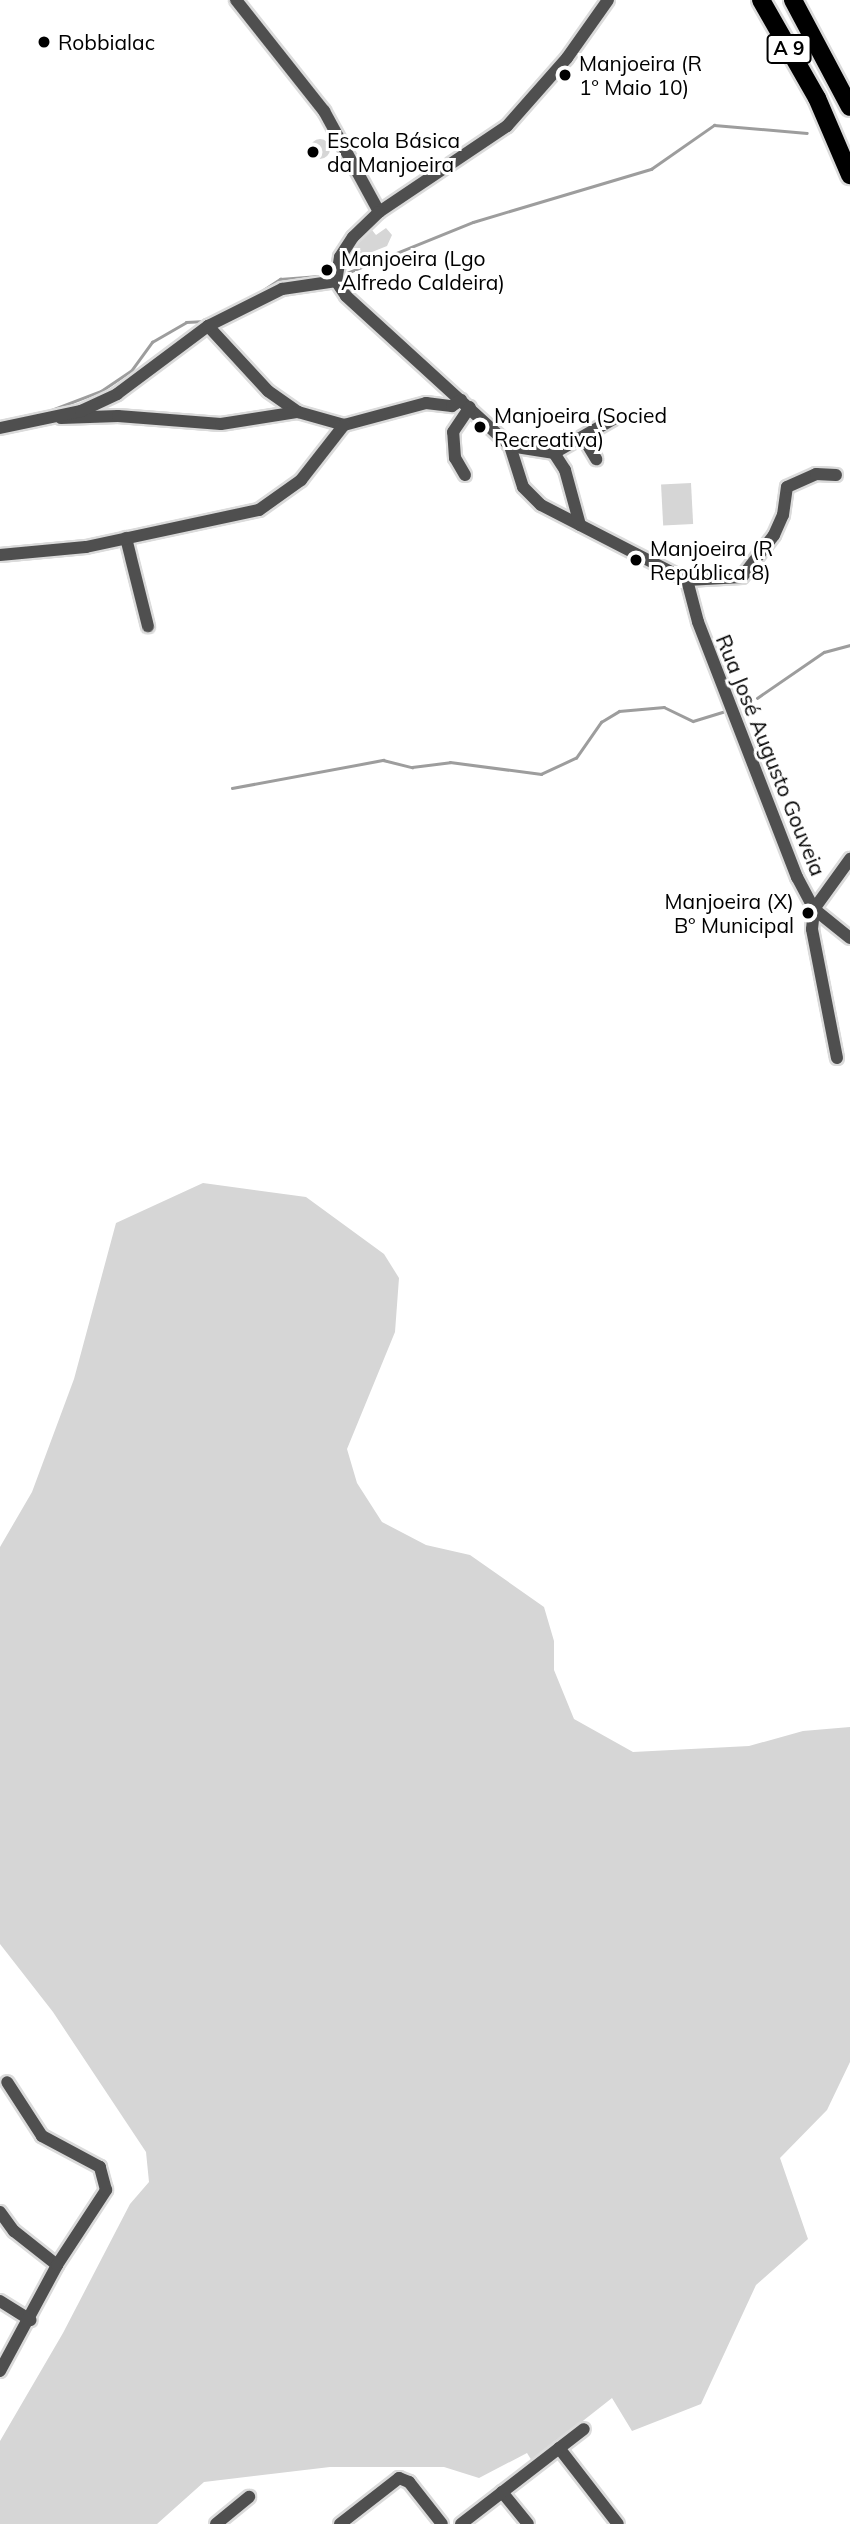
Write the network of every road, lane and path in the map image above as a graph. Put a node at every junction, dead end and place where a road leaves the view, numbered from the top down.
1 (236, 0) edge
2 (608, 0) edge
3 (761, 0) edge
4 (793, 0) edge
5 (850, 107) edge
6 (850, 175) edge
7 (379, 212) junction
8 (336, 281) junction
9 (208, 326) junction
10 (466, 404) junction
11 (298, 412) junction
12 (61, 418) junction
13 (615, 418) dead end
14 (344, 425) junction
15 (0, 428) edge
16 (583, 437) junction
17 (509, 446) junction
18 (554, 453) junction
19 (596, 459) dead end
20 (464, 475) dead end
21 (836, 475) dead end
22 (580, 525) junction
23 (126, 538) junction
24 (0, 555) edge
25 (687, 580) junction
26 (148, 626) dead end
27 (850, 859) edge
28 (814, 909) junction
29 (850, 938) edge
30 (837, 1058) dead end
31 (7, 2082) dead end
32 (0, 2212) edge
33 (57, 2264) junction
34 (0, 2301) edge
35 (30, 2319) junction
36 (0, 2371) edge
37 (583, 2429) dead end
38 (559, 2448) junction
39 (502, 2492) junction
40 (249, 2497) dead end
41 (216, 2524) edge
42 (340, 2524) edge
43 (442, 2524) edge
44 (461, 2524) edge
45 (528, 2524) edge
46 (618, 2524) edge

1 - 7 street
2 - 7 street
3 - 6 highway, A 9
4 - 5 highway, A 9
7 - 8 street
8 - 9 street
8 - 10 street
9 - 11 street
9 - 12 street
10 - 14 street
10 - 17 street
10 - 20 street
11 - 12 street
11 - 14 street
12 - 15 street
13 - 16 street
14 - 23 street
16 - 18 street
16 - 19 street
17 - 18 street
17 - 22 street
18 - 22 street
21 - 25 street
22 - 25 street
23 - 24 street
23 - 26 street
25 - 28 street, Rua José Augusto Gouveia
27 - 28 street
28 - 29 street, Rua José Augusto Gouveia
28 - 30 street
31 - 33 street
32 - 33 street
33 - 35 street
34 - 35 street
35 - 36 street
37 - 38 street
38 - 39 street
38 - 46 street
39 - 44 street
39 - 45 street
40 - 41 street
42 - 43 street

